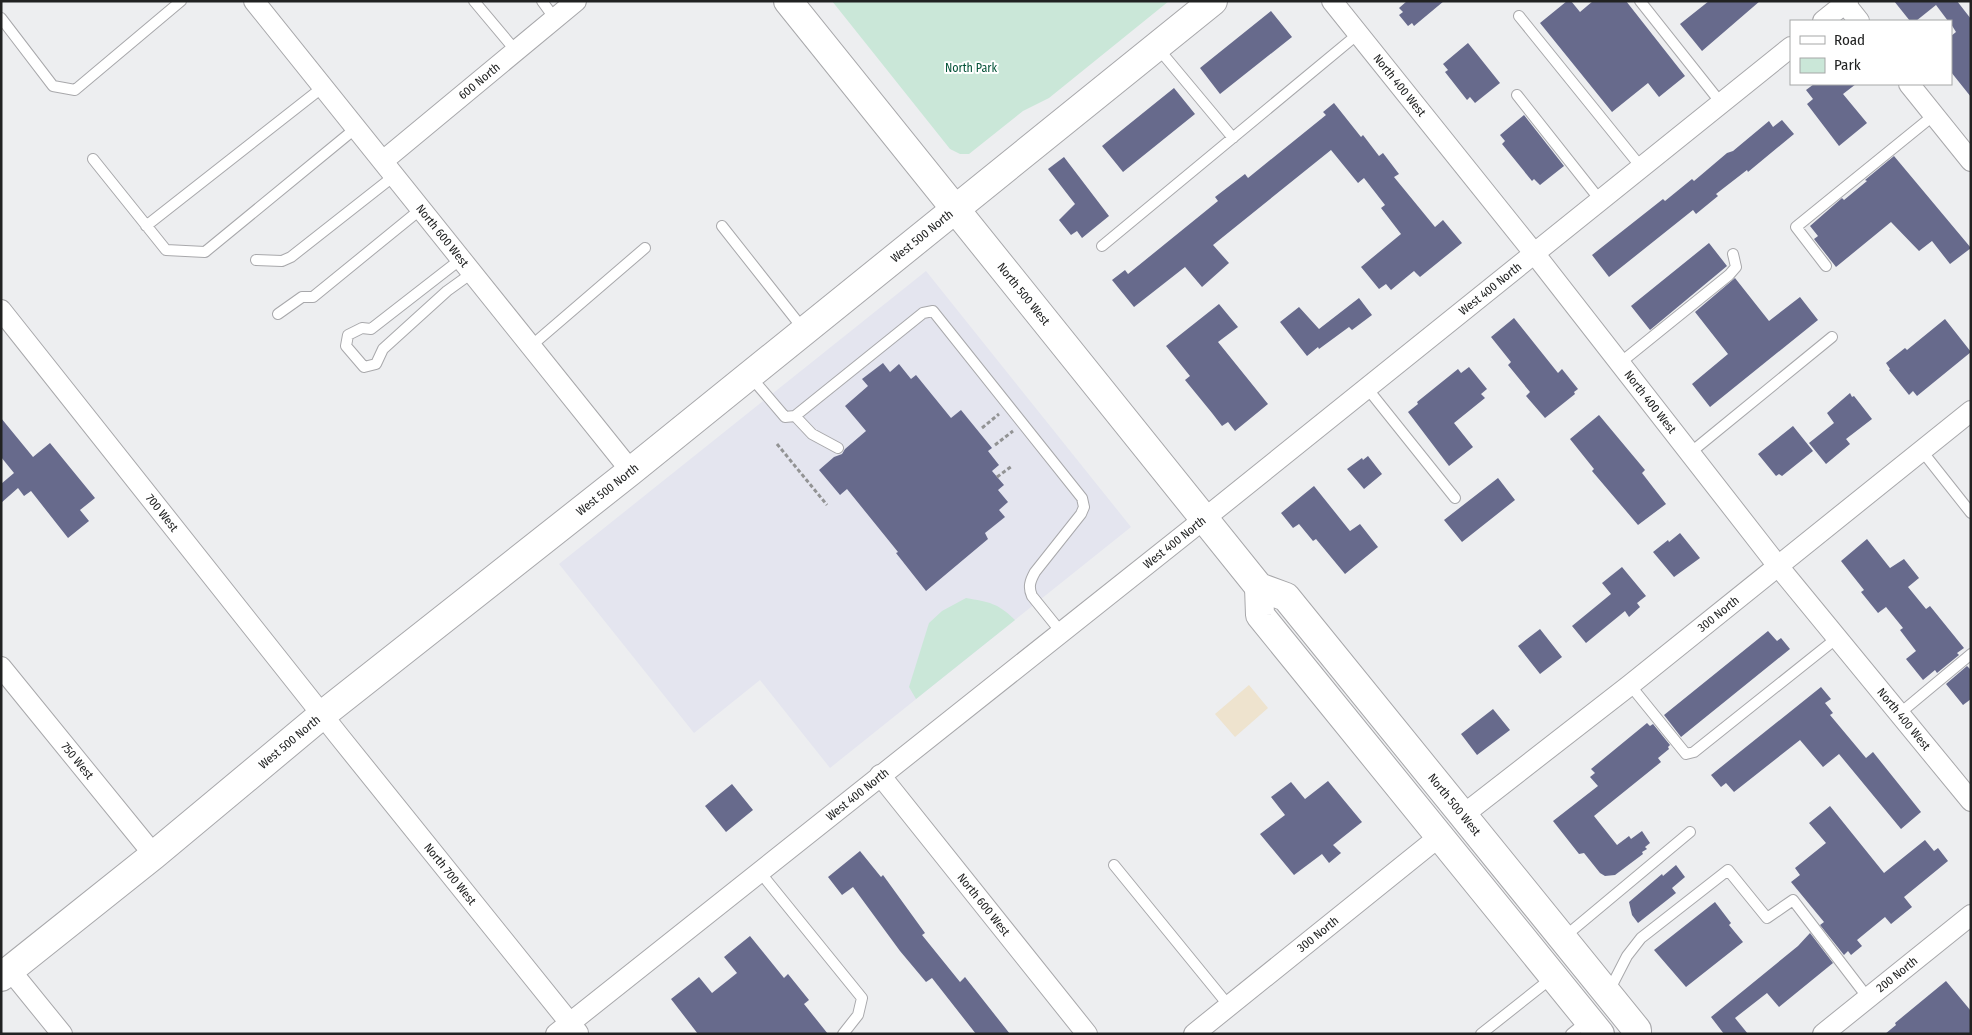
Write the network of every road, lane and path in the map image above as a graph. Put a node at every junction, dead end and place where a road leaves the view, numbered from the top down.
1 (181, 1) edge
2 (254, 1) edge
3 (474, 1) edge
4 (542, 1) edge
5 (576, 1) edge
6 (788, 1) edge
7 (1213, 1) edge
8 (1332, 1) edge
9 (1640, 1) edge
10 (1845, 2) edge
11 (1518, 16) dead end
12 (1, 18) edge
13 (555, 18) junction
14 (1824, 20) edge
15 (1858, 20) edge
16 (1358, 34) junction
17 (1157, 46) junction
18 (1790, 48) edge
19 (516, 52) junction
20 (1910, 85) edge
21 (323, 87) junction
22 (1517, 95) dead end
23 (1722, 103) junction
24 (1934, 115) junction
25 (356, 128) junction
26 (1233, 138) junction
27 (93, 159) dead end
28 (1971, 161) edge
29 (1641, 167) junction
30 (388, 168) junction
31 (1600, 200) junction
32 (421, 209) junction
33 (954, 210) junction
34 (146, 226) junction
35 (722, 226) dead end
36 (1102, 246) dead end
37 (645, 248) dead end
38 (1534, 253) junction
39 (1733, 254) dead end
40 (256, 260) dead end
41 (466, 266) junction
42 (1826, 266) dead end
43 (1, 310) edge
44 (278, 314) dead end
45 (804, 331) junction
46 (1832, 337) dead end
47 (531, 346) junction
48 (1620, 363) junction
49 (749, 375) junction
50 (1367, 388) junction
51 (1009, 407) junction
52 (1971, 411) edge
53 (790, 416) junction
54 (1023, 424) junction
55 (982, 428) dead end
56 (777, 444) dead end
57 (996, 445) dead end
58 (838, 448) dead end
59 (1922, 451) junction
60 (1690, 453) junction
61 (1012, 466) dead end
62 (631, 471) junction
63 (997, 477) dead end
64 (1455, 498) dead end
65 (827, 505) dead end
66 (1971, 513) edge
67 (1204, 519) junction
68 (1778, 566) junction
69 (1259, 587) junction
70 (1061, 632) junction
71 (1838, 638) junction
72 (1971, 654) edge
73 (1, 666) edge
74 (1630, 685) junction
75 (1899, 714) junction
76 (322, 715) junction
77 (880, 775) junction
78 (1971, 801) edge
79 (1464, 816) junction
80 (1690, 832) dead end
81 (1440, 836) junction
82 (154, 855) junction
83 (1114, 864) dead end
84 (759, 872) junction
85 (1971, 915) edge
86 (1562, 938) junction
87 (6, 974) edge
88 (1554, 976) junction
89 (1608, 994) junction
90 (1868, 998) junction
91 (1229, 1006) junction
92 (1587, 1029) edge
93 (568, 1030) edge
94 (62, 1034) edge
95 (843, 1034) edge
96 (1087, 1034) edge
97 (1194, 1034) edge
98 (1482, 1034) edge
99 (1637, 1034) edge
100 (1823, 1034) edge

1 - 12 lane
2 - 21 street, North 600 West
3 - 19 lane
4 - 13 lane
5 - 13 street, 600 North
6 - 33 main road, North 500 West
7 - 17 main road, West 500 North
8 - 16 street, North 400 West
9 - 23 lane
10 - 14 street
10 - 15 street
11 - 29 lane
13 - 19 street, 600 North
16 - 26 lane
16 - 38 street, North 400 West
17 - 26 lane
17 - 33 main road, West 500 North
18 - 23 street, West 400 North
19 - 30 street, 600 North
20 - 24 street
21 - 25 street, North 600 West
21 - 34 lane
22 - 31 lane
23 - 29 street, West 400 North
24 - 28 street
24 - 42 lane
25 - 30 street, North 600 West
25 - 34 lane
26 - 36 lane
27 - 34 lane
29 - 31 street, West 400 North
30 - 32 street, North 600 West
30 - 40 lane
31 - 38 street, West 400 North
32 - 41 street, North 600 West
32 - 44 lane
33 - 45 main road, West 500 North
33 - 67 main road, North 500 West
35 - 45 lane
37 - 47 lane
38 - 48 street, North 400 West
38 - 50 street, West 400 North
39 - 48 lane
41 - 41 lane
41 - 47 street, North 600 West
43 - 76 street, 700 West
45 - 49 main road, West 500 North
46 - 60 lane
47 - 62 street, North 600 West
48 - 60 street, North 400 West
49 - 53 lane
49 - 62 main road, West 500 North
50 - 64 lane
50 - 67 street, West 400 North
51 - 53 lane
51 - 54 lane
51 - 55 path
52 - 59 street, 300 North
53 - 58 lane
54 - 57 path
54 - 70 lane
56 - 65 path
59 - 66 lane
59 - 68 street, 300 North
60 - 68 street, North 400 West
61 - 63 path
62 - 76 main road, West 500 North
67 - 69 main road, North 500 West
67 - 70 street, West 400 North
68 - 71 street, North 400 West
68 - 74 street, 300 North
69 - 79 main road, North 500 West
69 - 81 main road
70 - 77 street, West 400 North
71 - 74 lane
71 - 75 street, North 400 West
72 - 75 lane
73 - 82 street, 750 West
74 - 79 street, 300 North
75 - 78 street, North 400 West
76 - 82 main road, West 500 North
76 - 93 street, North 700 West
77 - 84 street, West 400 North
77 - 96 street, North 600 West
79 - 86 main road, North 500 West
80 - 86 lane
81 - 88 main road
81 - 91 street, 300 North
82 - 87 main road, West 500 North
83 - 91 lane
84 - 93 street, West 400 North
84 - 95 lane
85 - 90 street, 200 North
86 - 89 main road, North 500 West
87 - 94 street
88 - 92 main road
88 - 98 lane
89 - 90 lane
89 - 99 main road, North 500 West
90 - 100 street, 200 North
91 - 97 street, 300 North

